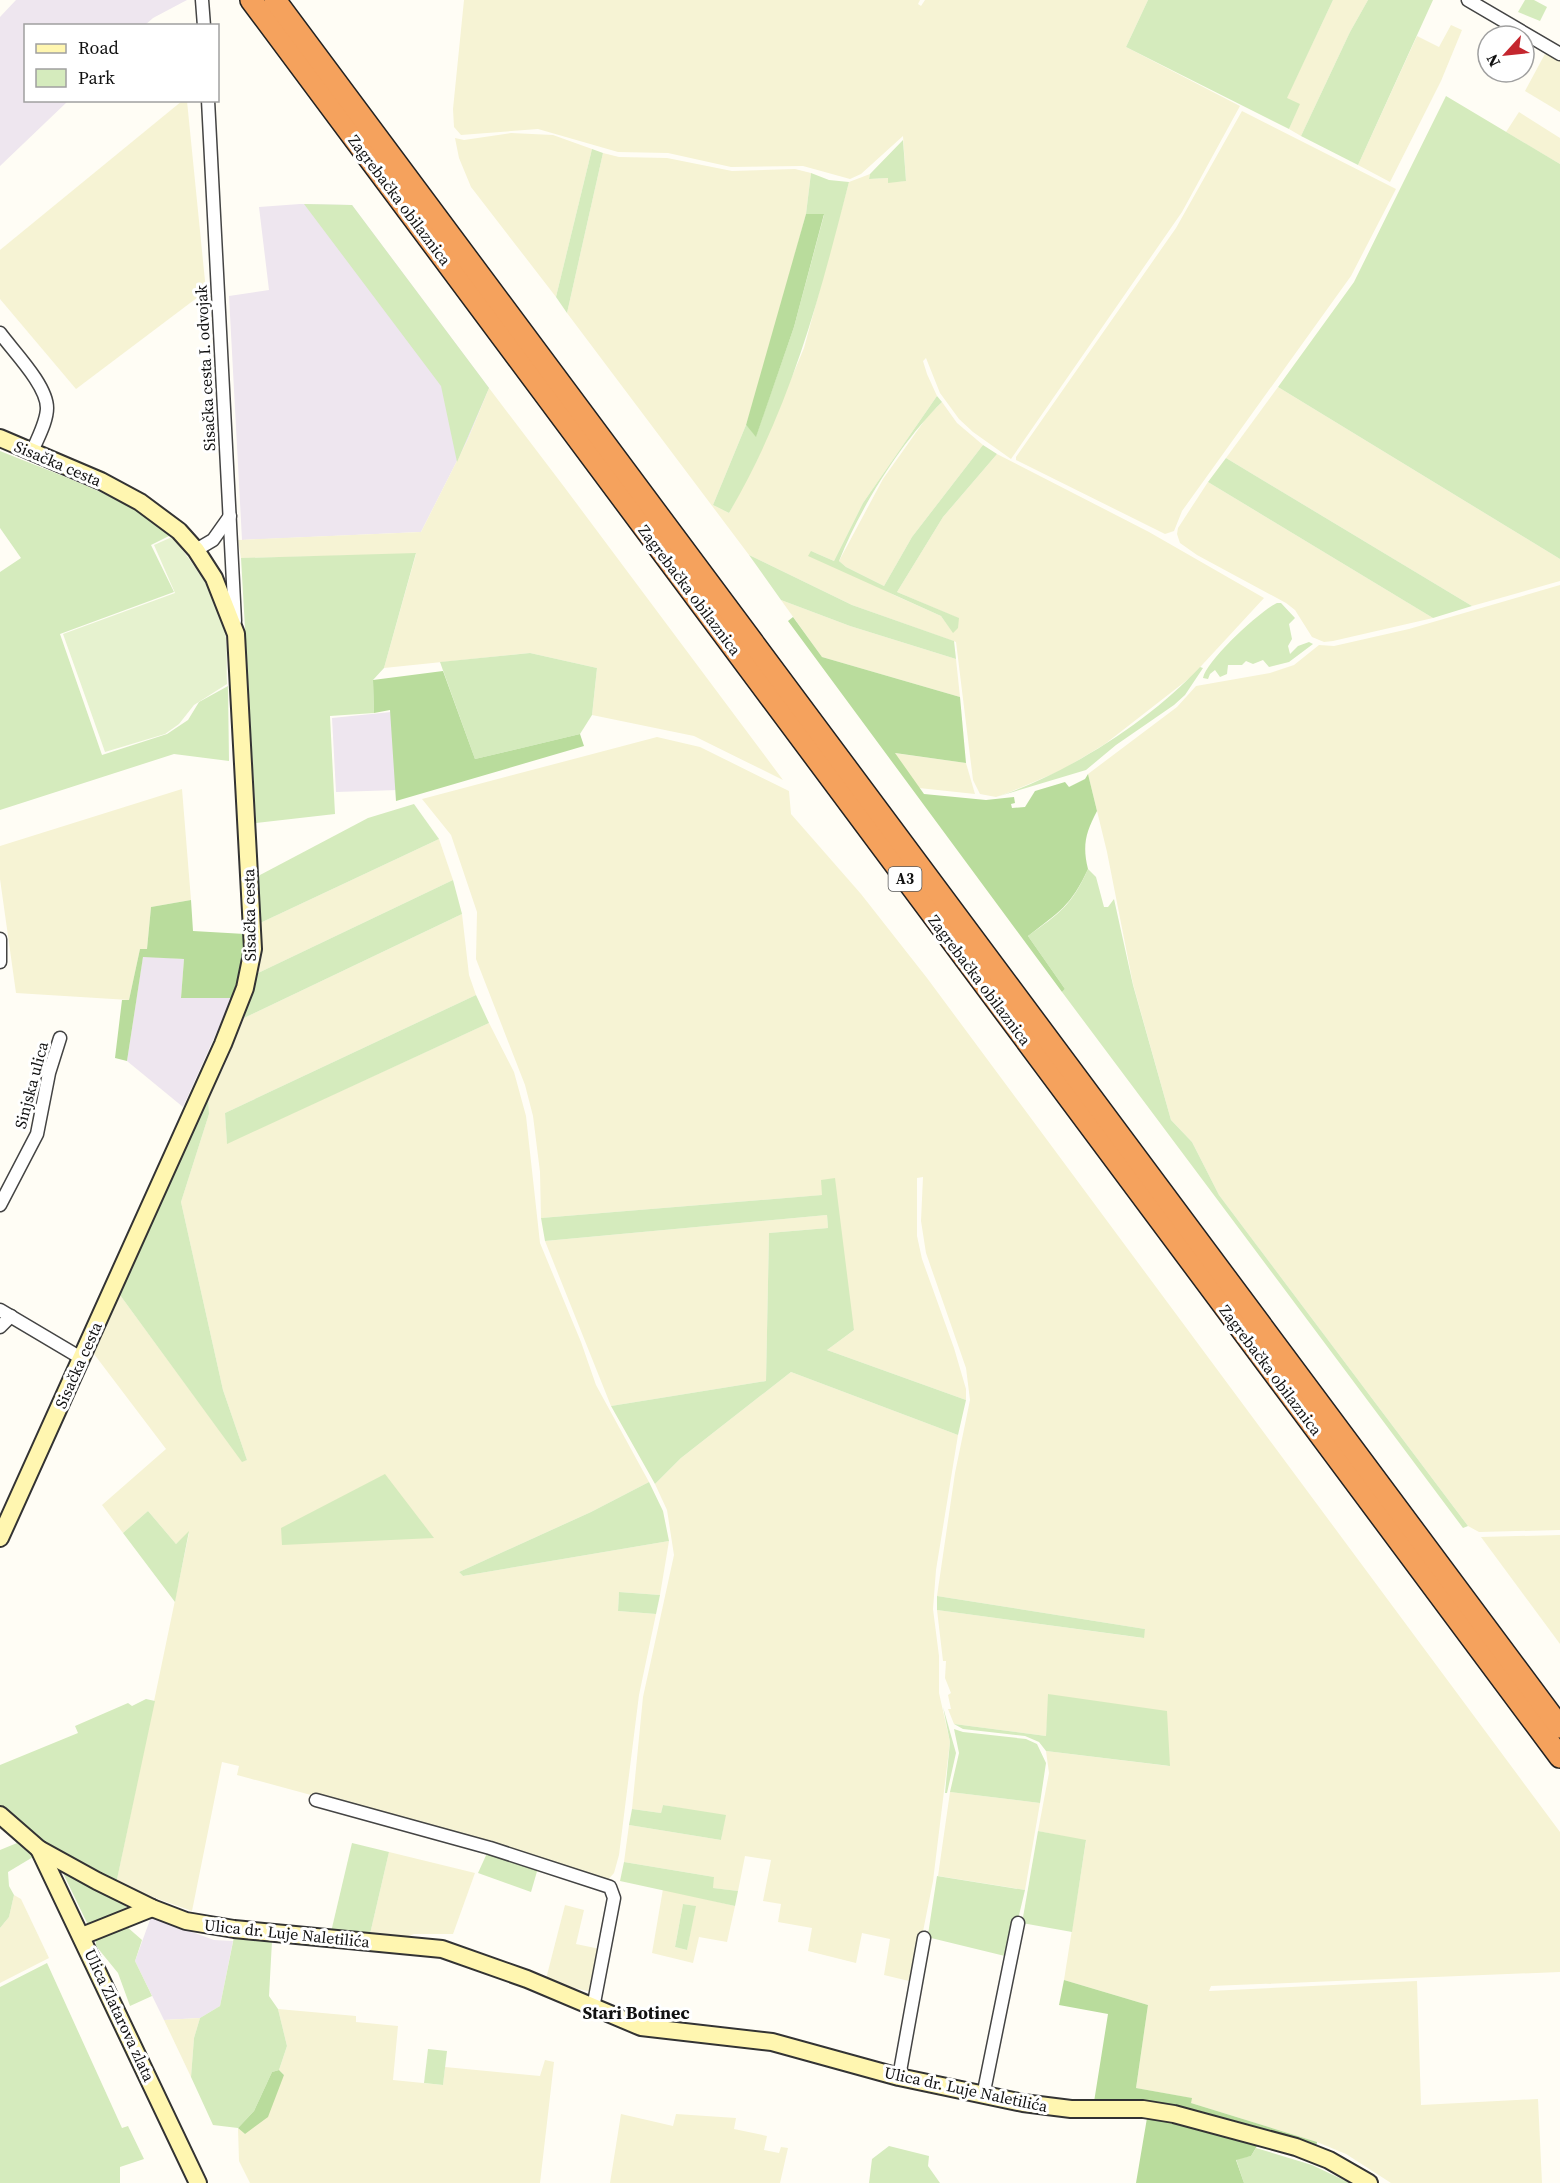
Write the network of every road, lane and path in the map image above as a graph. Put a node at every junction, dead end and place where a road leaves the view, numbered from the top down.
1 (202, 0) edge
2 (251, 0) edge
3 (275, 0) edge
4 (1468, 0) edge
5 (204, 24) edge
6 (1560, 54) edge
7 (208, 102) edge
8 (0, 333) edge
9 (0, 438) edge
10 (32, 452) junction
11 (230, 516) junction
12 (196, 550) junction
13 (236, 634) junction
14 (0, 939) edge
15 (0, 962) edge
16 (60, 1038) dead end
17 (0, 1204) edge
18 (5, 1313) edge
19 (0, 1327) edge
20 (81, 1358) junction
21 (0, 1538) edge
22 (1560, 1726) edge
23 (1560, 1757) edge
24 (316, 1800) dead end
25 (0, 1815) edge
26 (39, 1849) junction
27 (152, 1908) junction
28 (1018, 1923) dead end
29 (82, 1936) junction
30 (924, 1938) dead end
31 (593, 2008) junction
32 (899, 2077) junction
33 (983, 2096) junction
34 (198, 2183) edge
35 (1369, 2183) edge

1 - 5 street
2 - 23 highway, Zagrebačka obilaznica / A3
3 - 22 highway, Zagrebačka obilaznica / A3
4 - 6 street
7 - 11 street, Sisačka cesta I. odvojak
8 - 10 street
9 - 10 street, Sisačka cesta
10 - 12 street, Sisačka cesta
11 - 12 street
11 - 13 street, Sisačka cesta I. odvojak
12 - 13 street, Sisačka cesta
13 - 20 street, Sisačka cesta
14 - 15 street
16 - 17 street, Sinjska ulica
18 - 19 street
18 - 20 street
20 - 21 street, Sisačka cesta
24 - 31 street
25 - 26 street, Ulica dr. Luje Naletilića
26 - 27 street, Ulica dr. Luje Naletilića
26 - 29 street, Ulica Zlatarova zlata
27 - 29 street
27 - 31 street, Ulica dr. Luje Naletilića
28 - 33 street
29 - 34 street, Ulica Zlatarova zlata
30 - 32 street
31 - 32 street, Ulica dr. Luje Naletilića
32 - 33 street, Ulica dr. Luje Naletilića
33 - 35 street, Ulica dr. Luje Naletilića

